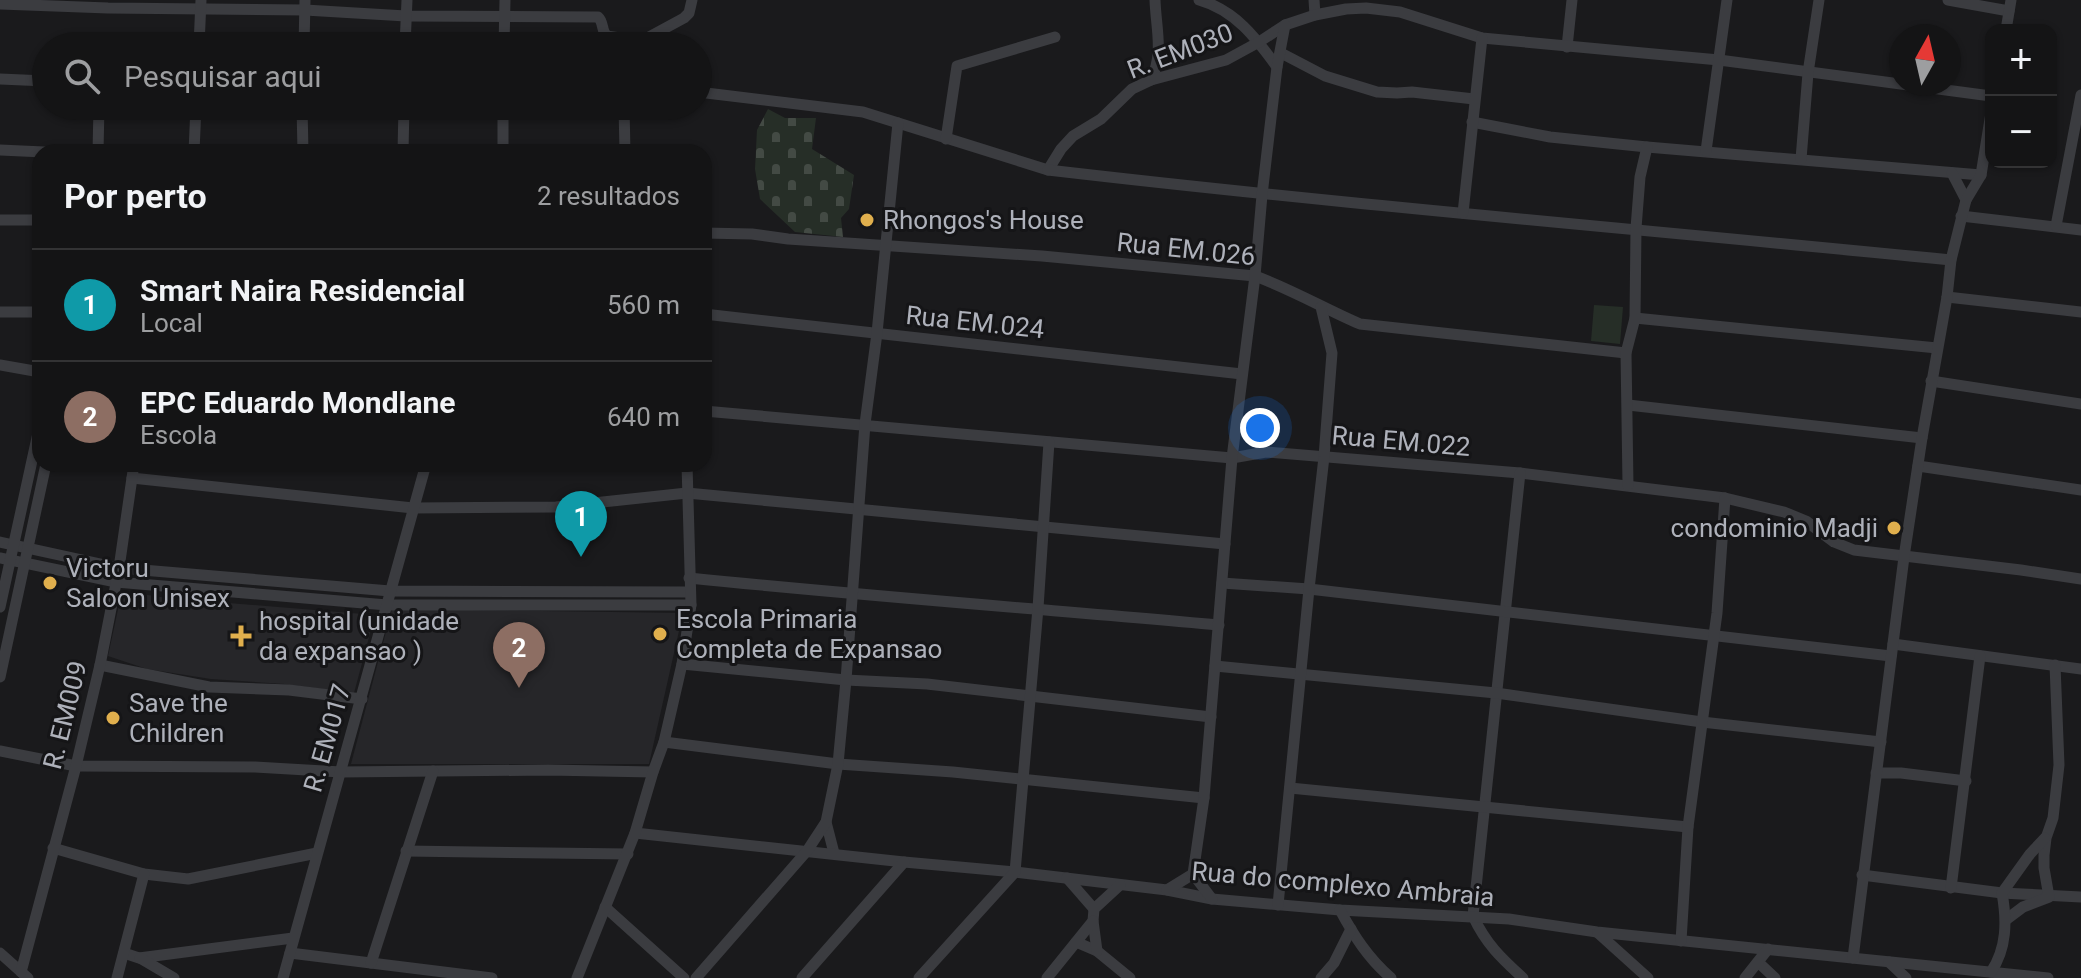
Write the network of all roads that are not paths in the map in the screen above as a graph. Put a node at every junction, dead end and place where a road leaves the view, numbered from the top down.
1 (407, 0) edge
2 (505, 0) edge
3 (692, 0) edge
4 (1155, 0) edge
5 (1199, 0) edge
6 (1314, 0) edge
7 (1572, 0) edge
8 (1727, 0) edge
9 (1819, 0) edge
10 (1948, 0) edge
11 (0, 4) edge
12 (108, 4) edge
13 (201, 4) edge
14 (305, 5) edge
15 (1401, 6) edge
16 (2010, 6) edge
17 (1315, 15) junction
18 (406, 16) junction
19 (504, 17) junction
20 (1285, 25) junction
21 (200, 32) edge
22 (304, 32) edge
23 (405, 32) edge
24 (504, 32) edge
25 (604, 32) edge
26 (658, 32) edge
27 (1055, 37) dead end
28 (1482, 38) junction
29 (1259, 42) junction
30 (1567, 47) junction
31 (1281, 53) junction
32 (1719, 60) junction
33 (1277, 67) junction
34 (1808, 73) junction
35 (0, 79) edge
36 (32, 80) edge
37 (1151, 80) junction
38 (712, 94) edge
39 (1985, 95) edge
40 (2081, 95) edge
41 (1474, 99) junction
42 (99, 120) edge
43 (195, 120) edge
44 (302, 120) edge
45 (404, 120) edge
46 (503, 120) edge
47 (624, 120) edge
48 (1472, 122) junction
49 (898, 123) junction
50 (946, 139) junction
51 (2077, 139) edge
52 (98, 144) edge
53 (194, 144) edge
54 (303, 144) edge
55 (403, 144) edge
56 (503, 144) edge
57 (625, 144) edge
58 (1647, 147) junction
59 (0, 150) edge
60 (1985, 150) edge
61 (32, 151) edge
62 (1706, 151) junction
63 (1801, 159) junction
64 (1048, 170) junction
65 (1952, 173) junction
66 (1981, 175) junction
67 (1262, 195) junction
68 (1966, 200) junction
69 (1463, 213) junction
70 (1961, 216) junction
71 (0, 220) edge
72 (32, 220) edge
73 (2056, 226) junction
74 (1636, 228) junction
75 (2081, 230) edge
76 (712, 233) edge
77 (886, 244) junction
78 (1951, 260) junction
79 (1255, 276) junction
80 (1947, 297) junction
81 (1321, 307) junction
82 (0, 312) edge
83 (32, 312) edge
84 (2081, 312) edge
85 (712, 315) edge
86 (1635, 318) junction
87 (877, 333) junction
88 (1937, 348) junction
89 (1626, 353) junction
90 (0, 365) edge
91 (32, 371) edge
92 (1242, 374) junction
93 (1931, 381) junction
94 (2081, 404) edge
95 (1628, 405) junction
96 (712, 412) edge
97 (865, 424) junction
98 (1922, 438) junction
99 (1049, 442) junction
100 (1324, 457) junction
101 (1232, 458) junction
102 (32, 463) edge
103 (1918, 466) junction
104 (44, 472) edge
105 (133, 472) edge
106 (424, 472) edge
107 (687, 472) edge
108 (1520, 473) junction
109 (132, 478) junction
110 (1628, 485) junction
111 (2081, 490) edge
112 (687, 493) junction
113 (1725, 498) junction
114 (413, 508) junction
115 (858, 510) junction
116 (1042, 527) junction
117 (0, 542) edge
118 (1225, 544) junction
119 (15, 545) junction
120 (29, 547) junction
121 (1904, 557) junction
122 (5, 559) edge
123 (26, 563) junction
124 (119, 568) junction
125 (689, 578) junction
126 (2081, 579) edge
127 (116, 582) junction
128 (1222, 583) junction
129 (1309, 589) junction
130 (390, 591) junction
131 (852, 594) junction
132 (690, 599) junction
133 (387, 605) junction
134 (0, 607) edge
135 (1038, 608) junction
136 (1504, 612) junction
137 (1219, 625) junction
138 (1714, 635) junction
139 (1892, 650) junction
140 (1980, 656) junction
141 (682, 664) junction
142 (100, 665) junction
143 (2055, 665) junction
144 (1215, 666) junction
145 (2081, 669) edge
146 (1301, 675) junction
147 (0, 677) edge
148 (846, 680) junction
149 (1496, 693) junction
150 (1029, 695) junction
151 (362, 699) junction
152 (1211, 717) junction
153 (1702, 722) junction
154 (664, 742) junction
155 (1881, 742) junction
156 (0, 751) edge
157 (838, 764) junction
158 (76, 766) junction
159 (433, 771) junction
160 (341, 772) junction
161 (653, 772) junction
162 (1876, 773) junction
163 (1023, 779) junction
164 (1966, 781) junction
165 (1290, 788) junction
166 (1204, 798) junction
167 (1485, 807) junction
168 (826, 822) junction
169 (1688, 827) junction
170 (635, 833) junction
171 (2046, 838) junction
172 (53, 848) junction
173 (406, 851) junction
174 (807, 851) junction
175 (317, 853) junction
176 (834, 853) junction
177 (628, 854) junction
178 (904, 862) junction
179 (1015, 872) junction
180 (144, 874) junction
181 (1193, 874) junction
182 (1862, 875) junction
183 (1067, 878) junction
184 (1120, 885) junction
185 (1951, 888) junction
186 (1167, 890) junction
187 (2002, 893) junction
188 (2049, 897) junction
189 (2081, 897) edge
190 (1212, 899) junction
191 (1278, 905) junction
192 (605, 907) junction
193 (1340, 910) junction
194 (1093, 915) junction
195 (1473, 916) junction
196 (2007, 919) junction
197 (1351, 929) junction
198 (1597, 932) junction
199 (293, 938) junction
200 (1681, 941) junction
201 (1076, 942) junction
202 (1768, 949) junction
203 (1097, 951) junction
204 (0, 953) edge
205 (124, 953) junction
206 (290, 953) junction
207 (139, 958) junction
208 (1853, 958) junction
209 (1889, 962) junction
210 (371, 963) junction
211 (1759, 963) junction
212 (1991, 972) junction
213 (25, 975) edge
214 (117, 978) edge
215 (174, 978) edge
216 (283, 978) edge
217 (492, 978) edge
218 (577, 978) edge
219 (684, 978) edge
220 (696, 978) edge
221 (802, 978) edge
222 (919, 978) edge
223 (1047, 978) edge
224 (1130, 978) edge
225 (1321, 978) edge
226 (1391, 978) edge
227 (1523, 978) edge
228 (1648, 978) edge
229 (1745, 978) edge
230 (1775, 978) edge
231 (1906, 978) edge
232 (2048, 978) edge

1 - 18 street
2 - 19 street
3 - 26 street
4 - 37 street
5 - 29 street
6 - 17 street
7 - 30 street
8 - 32 street
9 - 34 street
10 - 16 street
11 - 12 street
12 - 13 street
13 - 14 street
13 - 21 street
14 - 18 street
14 - 22 street
15 - 17 street, R. EM030
15 - 28 street, R. EM030
17 - 20 street, R. EM030
18 - 19 street
18 - 23 street
19 - 24 street
19 - 25 street
20 - 29 street, R. EM030
20 - 31 street
27 - 50 street
28 - 30 street, R. EM030
28 - 41 street
29 - 33 street
29 - 37 street, R. EM030
30 - 32 street, R. EM030
31 - 33 street
31 - 41 street
32 - 34 street, R. EM030
32 - 62 street
33 - 67 street
34 - 39 street, R. EM030
34 - 63 street
35 - 36 street
37 - 64 street, R. EM030
38 - 49 street
40 - 51 street
41 - 48 street
42 - 52 street
43 - 53 street
44 - 54 street
45 - 55 street
46 - 56 street
47 - 57 street
48 - 58 street
48 - 69 street
49 - 50 street
49 - 77 street
50 - 64 street
51 - 73 street
58 - 62 street
58 - 74 street
59 - 61 street
60 - 66 street
62 - 63 street
63 - 65 street
64 - 67 street
65 - 66 street
65 - 68 street
66 - 68 street
67 - 69 street
67 - 79 street
68 - 70 street
69 - 74 street
70 - 73 street
70 - 78 street
71 - 72 street
73 - 75 street
74 - 78 street
74 - 86 street
76 - 77 street, Rua EM.026
77 - 79 street, Rua EM.026
77 - 87 street
78 - 80 street
79 - 81 street, Rua EM.026
79 - 92 street
80 - 84 street
80 - 88 street
81 - 89 street, Rua EM.026
81 - 100 street
82 - 83 street
85 - 87 street, Rua EM.024
86 - 88 street
86 - 89 street
87 - 92 street, Rua EM.024
87 - 97 street
88 - 93 street
89 - 95 street
90 - 91 street
92 - 101 street
93 - 94 street
93 - 98 street
95 - 98 street
95 - 110 street
96 - 97 street, Rua EM.022
97 - 99 street, Rua EM.022
97 - 115 street
98 - 103 street
99 - 101 street, Rua EM.022
99 - 116 street
100 - 101 street, Rua EM.022
100 - 108 street, Rua EM.022
100 - 129 street
101 - 118 street
102 - 119 street
103 - 111 street
103 - 121 street
104 - 120 street
105 - 109 street, R. EM009
106 - 114 street, R. EM017
107 - 112 street
108 - 110 street, Rua EM.022
108 - 136 street
109 - 114 street
109 - 124 street, R. EM009
110 - 113 street, Rua EM.022
112 - 114 street
112 - 115 street
112 - 125 street
113 - 121 street, Rua EM.022
113 - 138 street
114 - 130 street, R. EM017
115 - 116 street
115 - 131 street
116 - 118 street
116 - 135 street
117 - 119 street
118 - 128 street
119 - 120 street
119 - 122 street
120 - 123 street
120 - 124 street
121 - 126 street, Rua EM.022
121 - 139 street
122 - 123 street
122 - 134 street
123 - 127 street
123 - 147 street
124 - 127 street, R. EM009
124 - 130 street
125 - 131 street
125 - 132 street
127 - 133 street
127 - 142 street, R. EM009
128 - 129 street
128 - 137 street
129 - 136 street
129 - 146 street
130 - 132 street
130 - 133 street, R. EM017
131 - 135 street
131 - 148 street
132 - 133 street
132 - 141 street
133 - 151 street, R. EM017
135 - 137 street
135 - 150 street
136 - 138 street
136 - 149 street
137 - 144 street
138 - 139 street
138 - 153 street
139 - 140 street
139 - 155 street
140 - 143 street
140 - 164 street
141 - 148 street
141 - 154 street
142 - 151 street
142 - 158 street, R. EM009
143 - 145 street
143 - 171 street
144 - 146 street
144 - 152 street
146 - 149 street
146 - 165 street
148 - 150 street
148 - 157 street
149 - 153 street
149 - 167 street
150 - 152 street
150 - 163 street
151 - 160 street, R. EM017
152 - 166 street
153 - 155 street
153 - 169 street
154 - 157 street
154 - 161 street
155 - 162 street
156 - 158 street
157 - 163 street
157 - 168 street
158 - 160 street
158 - 172 street, R. EM009
159 - 160 street
159 - 161 street
159 - 173 street
160 - 175 street, R. EM017
161 - 170 street
162 - 164 street
162 - 182 street
163 - 166 street
163 - 179 street
164 - 185 street
165 - 167 street
165 - 191 street
166 - 181 street
167 - 169 street
167 - 195 street
168 - 174 street
168 - 176 street
169 - 200 street
170 - 174 street, Rua do complexo Ambraia
170 - 177 street
171 - 187 street
171 - 188 street
172 - 180 street
172 - 213 street, R. EM009
173 - 177 street
173 - 210 street
174 - 176 street, Rua do complexo Ambraia
174 - 220 street
175 - 180 street
175 - 199 street, R. EM017
176 - 178 street, Rua do complexo Ambraia
177 - 192 street
178 - 179 street, Rua do complexo Ambraia
178 - 221 street
179 - 183 street, Rua do complexo Ambraia
179 - 222 street
180 - 205 street
181 - 186 street
181 - 190 street
182 - 185 street
182 - 208 street
183 - 184 street, Rua do complexo Ambraia
183 - 194 street
184 - 186 street, Rua do complexo Ambraia
184 - 194 street
185 - 187 street
186 - 190 street, Rua do complexo Ambraia
187 - 188 street
187 - 196 street
188 - 189 street
188 - 196 street
190 - 191 street, Rua do complexo Ambraia
191 - 193 street, Rua do complexo Ambraia
192 - 218 street
192 - 219 street
193 - 195 street, Rua do complexo Ambraia
193 - 197 street
194 - 201 street
194 - 203 street
195 - 198 street, Rua do complexo Ambraia
195 - 227 street
196 - 212 street
197 - 225 street
197 - 226 street
198 - 200 street, Rua do complexo Ambraia
198 - 228 street
199 - 206 street, R. EM017
199 - 207 street
200 - 202 street, Rua do complexo Ambraia
201 - 203 street
201 - 223 street
202 - 208 street, Rua do complexo Ambraia
202 - 211 street
203 - 224 street
204 - 213 street
205 - 207 street
205 - 214 street
206 - 210 street
206 - 216 street, R. EM017
207 - 215 street
208 - 209 street, Rua do complexo Ambraia
209 - 212 street, Rua do complexo Ambraia
209 - 231 street
210 - 217 street
211 - 229 street
211 - 230 street
212 - 232 street, Rua do complexo Ambraia

